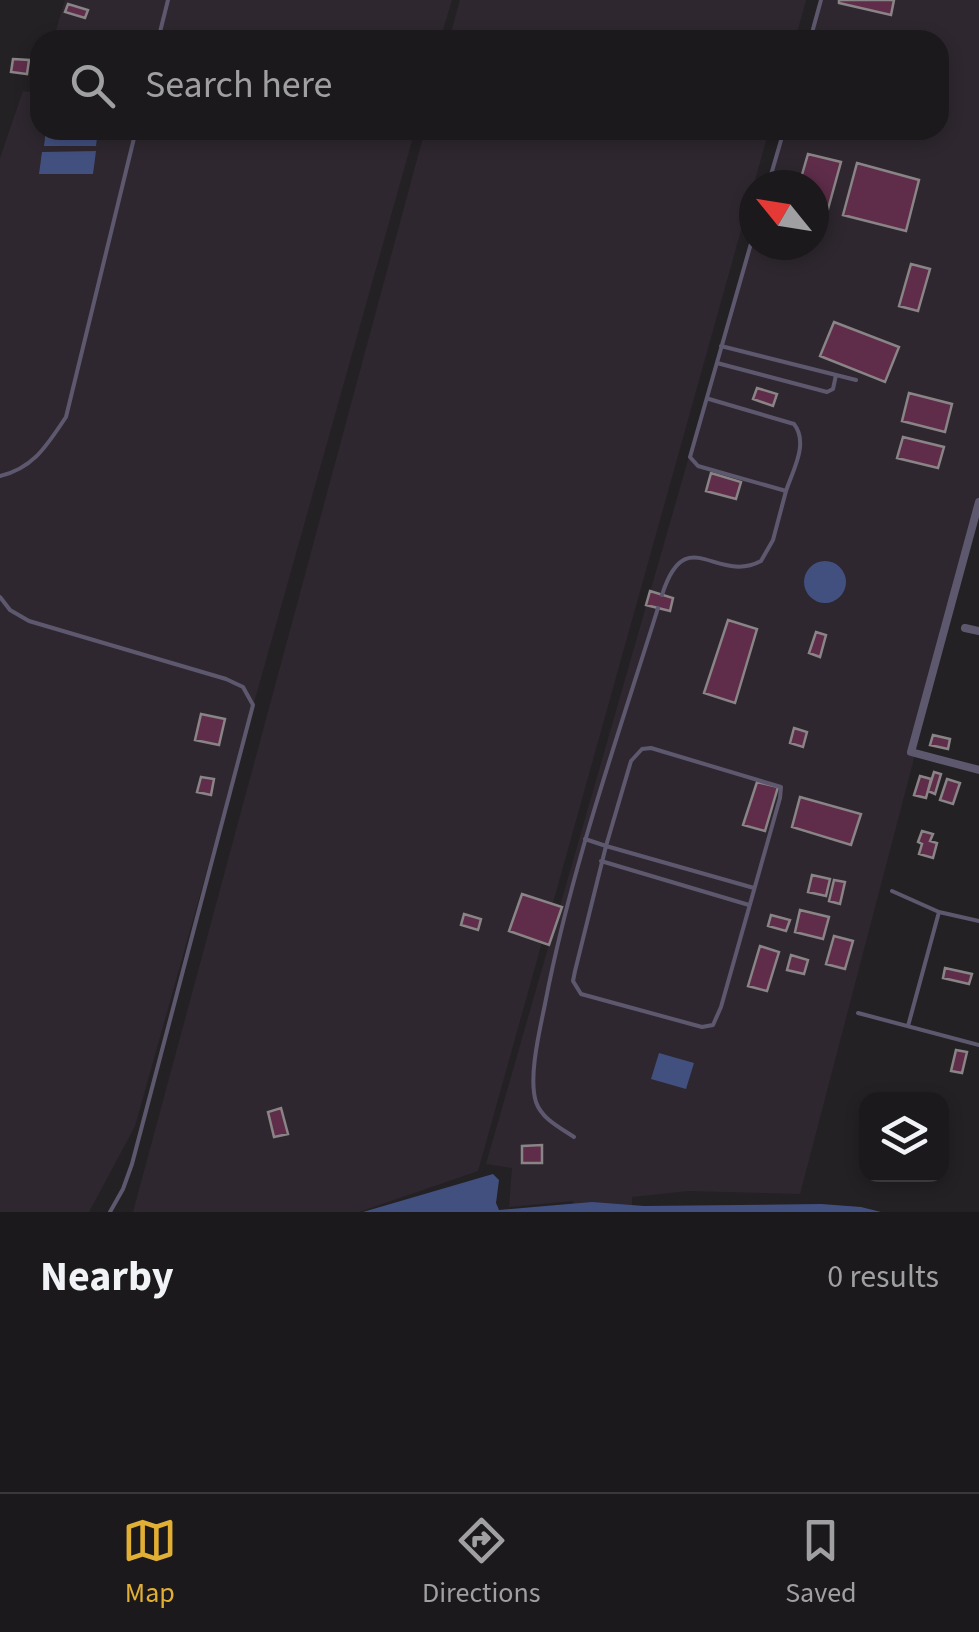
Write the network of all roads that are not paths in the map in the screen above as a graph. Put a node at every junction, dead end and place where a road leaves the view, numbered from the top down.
1 (168, 0) edge
2 (821, 0) edge
3 (160, 30) edge
4 (813, 30) edge
5 (134, 140) edge
6 (781, 140) edge
7 (772, 170) edge
8 (746, 260) edge
9 (721, 346) junction
10 (716, 362) junction
11 (836, 375) junction
12 (856, 380) dead end
13 (708, 399) junction
14 (0, 476) edge
15 (786, 491) junction
16 (979, 502) edge
17 (662, 594) dead end
18 (0, 598) edge
19 (658, 608) dead end
20 (965, 628) dead end
21 (979, 631) edge
22 (911, 752) junction
23 (908, 764) dead end
24 (979, 770) edge
25 (584, 840) junction
26 (606, 846) junction
27 (600, 862) junction
28 (754, 888) junction
29 (892, 891) dead end
30 (750, 905) junction
31 (939, 912) junction
32 (979, 921) edge
33 (858, 1013) dead end
34 (908, 1026) junction
35 (979, 1045) edge
36 (574, 1137) dead end
37 (110, 1212) edge

1 - 3 lane
2 - 4 lane
5 - 14 lane
6 - 7 lane
8 - 9 lane
9 - 10 lane
9 - 11 lane
10 - 11 lane
10 - 13 lane
11 - 12 lane
13 - 15 lane
13 - 15 lane
15 - 17 lane
16 - 22 street
18 - 37 lane
19 - 25 lane
20 - 21 street
22 - 23 lane
22 - 24 street
25 - 26 lane
25 - 36 lane
26 - 27 lane
26 - 28 lane
26 - 28 lane
27 - 30 lane
27 - 30 lane
28 - 30 lane
29 - 31 lane
31 - 32 lane
31 - 34 lane
33 - 34 lane
34 - 35 lane

